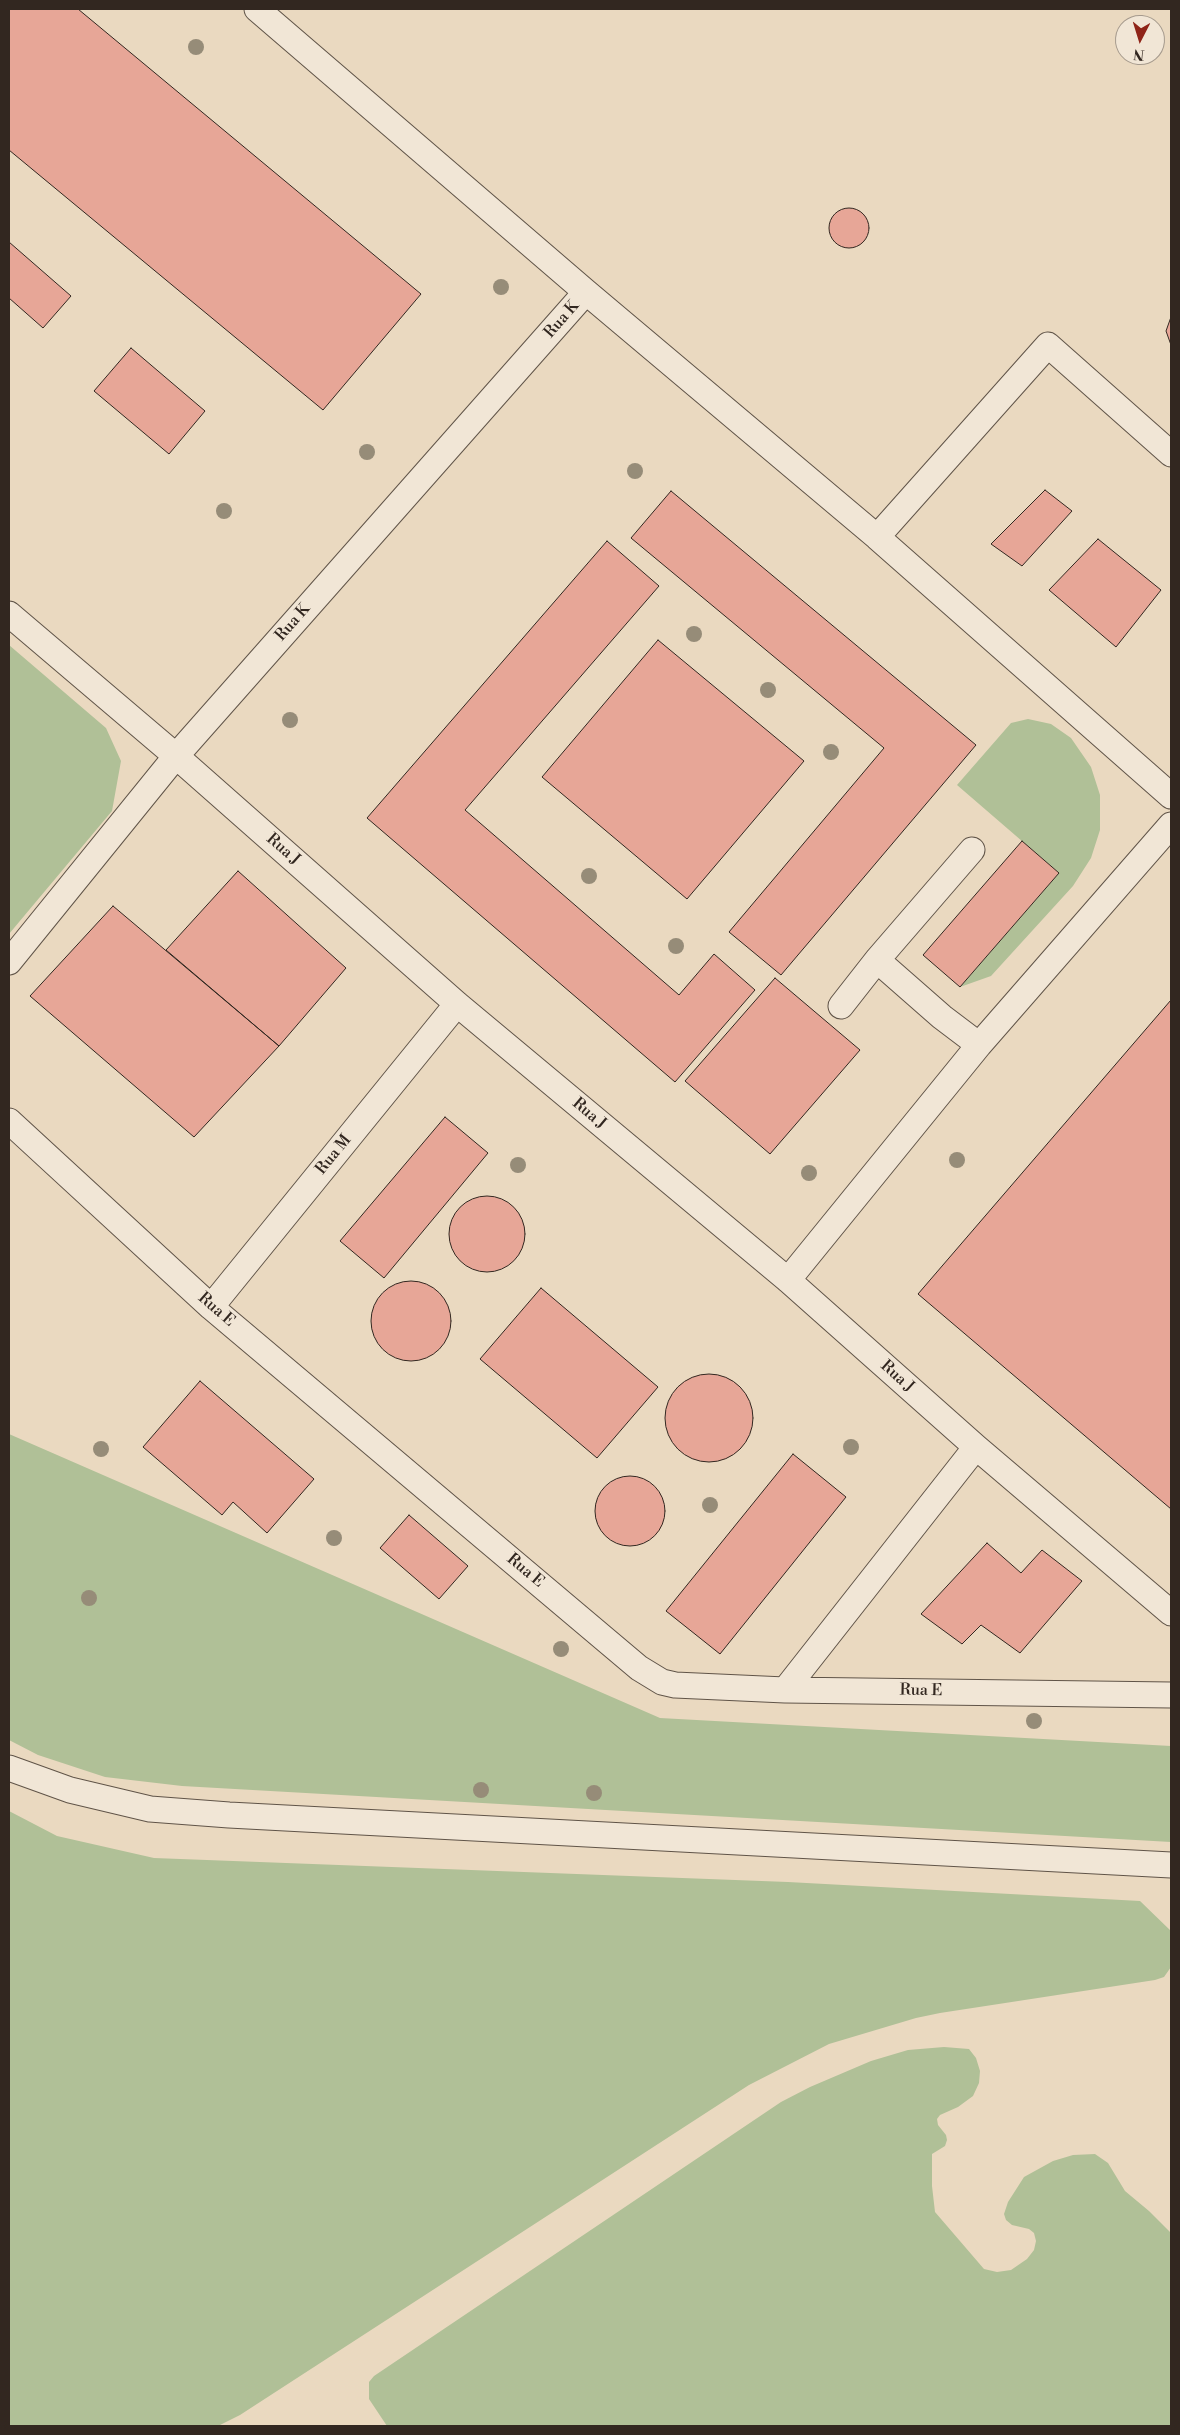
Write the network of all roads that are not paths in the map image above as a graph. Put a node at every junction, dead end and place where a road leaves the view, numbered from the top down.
1 (257, 9) edge
2 (586, 292) junction
3 (1171, 454) edge
4 (877, 537) junction
5 (9, 614) edge
6 (176, 756) junction
7 (1171, 796) edge
8 (1171, 825) edge
9 (972, 850) dead end
10 (877, 960) junction
11 (9, 962) edge
12 (457, 1004) junction
13 (840, 1006) dead end
14 (979, 1045) junction
15 (9, 1121) edge
16 (788, 1280) junction
17 (212, 1307) junction
18 (976, 1447) junction
19 (1171, 1613) edge
20 (785, 1690) junction
21 (1171, 1695) edge
22 (9, 1768) edge
23 (1171, 1864) edge

1 - 2 lane
2 - 4 lane
2 - 6 lane, Rua K
3 - 4 lane
4 - 7 lane
5 - 6 lane, Rua J
6 - 11 lane, Rua K
6 - 12 lane, Rua J
8 - 14 lane
9 - 10 lane
10 - 13 lane
10 - 14 lane
12 - 16 lane, Rua J
12 - 17 lane, Rua M
14 - 16 lane
15 - 17 lane, Rua E
16 - 18 lane, Rua J
17 - 20 lane, Rua E
18 - 19 lane, Rua J
18 - 20 lane
20 - 21 lane, Rua E
22 - 23 lane

